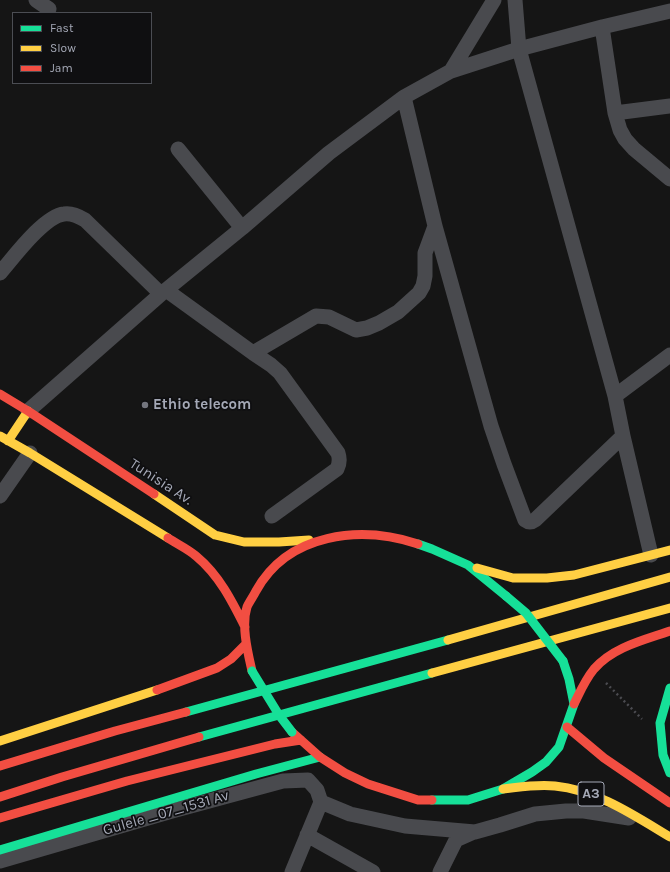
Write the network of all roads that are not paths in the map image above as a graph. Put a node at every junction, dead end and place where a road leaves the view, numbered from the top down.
1 (36, 0) edge
2 (494, 0) edge
3 (515, 0) edge
4 (49, 9) dead end
5 (670, 11) edge
6 (602, 27) junction
7 (520, 49) junction
8 (452, 71) junction
9 (404, 97) junction
10 (670, 106) edge
11 (615, 114) junction
12 (178, 149) dead end
13 (670, 180) edge
14 (435, 226) junction
15 (242, 228) junction
16 (0, 273) edge
17 (164, 292) junction
18 (253, 353) junction
19 (670, 355) edge
20 (0, 394) edge
21 (615, 396) junction
22 (28, 411) junction
23 (623, 436) junction
24 (4, 438) edge
25 (30, 452) junction
26 (0, 496) edge
27 (272, 516) dead end
28 (322, 540) junction
29 (670, 550) edge
30 (651, 555) junction
31 (468, 565) junction
32 (670, 577) edge
33 (670, 608) edge
34 (245, 627) junction
35 (670, 631) edge
36 (246, 644) junction
37 (670, 688) edge
38 (574, 704) junction
39 (567, 727) junction
40 (301, 740) junction
41 (0, 741) edge
42 (320, 757) junction
43 (0, 766) edge
44 (670, 773) edge
45 (502, 789) junction
46 (0, 797) edge
47 (321, 802) junction
48 (670, 803) edge
49 (0, 818) edge
50 (642, 820) junction
51 (475, 832) junction
52 (308, 835) junction
53 (670, 837) edge
54 (0, 850) edge
55 (0, 861) edge
56 (292, 872) edge
57 (373, 872) edge
58 (440, 872) edge

1 - 4 street
2 - 8 street
3 - 7 street
5 - 6 street
6 - 7 street
6 - 11 street
7 - 8 street
7 - 21 street
8 - 9 street
9 - 14 street
9 - 15 street
10 - 11 street
11 - 13 street
12 - 15 street
14 - 18 street
14 - 23 street
15 - 17 street
16 - 17 street
17 - 18 street
17 - 22 street
18 - 27 street
19 - 21 street
20 - 22 main road, Tunisia Av.
21 - 23 street
22 - 24 main road
22 - 28 main road, Tunisia Av.
23 - 30 street
24 - 25 main road
25 - 26 street
25 - 34 main road
28 - 31 main road
28 - 34 main road
29 - 30 main road
30 - 31 main road
31 - 38 main road, bridge
32 - 43 main road
33 - 46 main road
34 - 36 main road
35 - 38 main road
36 - 40 main road, bridge
36 - 41 main road
37 - 44 main road
38 - 39 main road
39 - 45 main road
39 - 48 main road, A3
40 - 42 main road
40 - 49 main road
42 - 45 main road
42 - 54 main road, Gulele _07_1531 Av
45 - 50 main road, A3
47 - 51 street
47 - 52 street
47 - 55 street, Gulele _07_1531 Av
50 - 51 street
50 - 53 main road, A3
51 - 58 street
52 - 56 street
52 - 57 street

